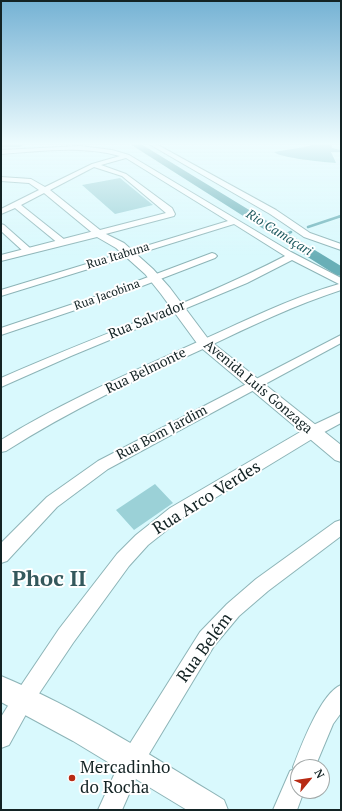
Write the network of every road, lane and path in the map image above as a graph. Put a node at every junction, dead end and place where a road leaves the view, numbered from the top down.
1 (32, 182) edge
2 (38, 182) edge
3 (61, 182) edge
4 (132, 182) edge
5 (170, 182) edge
6 (219, 182) edge
7 (56, 184) junction
8 (45, 190) junction
9 (16, 205) junction
10 (1, 212) edge
11 (236, 221) junction
12 (1, 227) edge
13 (98, 233) junction
14 (62, 242) junction
15 (341, 247) edge
16 (27, 250) junction
17 (129, 253) junction
18 (212, 256) dead end
19 (292, 256) junction
20 (1, 258) edge
21 (154, 278) junction
22 (341, 282) edge
23 (341, 288) edge
24 (1, 293) edge
25 (178, 308) junction
26 (1, 332) edge
27 (341, 338) edge
28 (204, 343) junction
29 (1, 383) edge
30 (254, 385) junction
31 (341, 417) edge
32 (312, 432) junction
33 (1, 447) edge
34 (341, 455) edge
35 (341, 528) edge
36 (1, 555) edge
37 (12, 694) edge
38 (341, 695) edge
39 (1, 737) edge
40 (308, 759) edge
41 (132, 761) junction
42 (290, 798) edge
43 (110, 810) edge
44 (214, 810) edge
45 (285, 810) edge

1 - 8 street
2 - 7 street
3 - 7 street
4 - 13 street
5 - 11 street
6 - 15 street
7 - 8 street
8 - 9 street
8 - 13 street
9 - 10 street
9 - 14 street
11 - 17 street, Rua Itabuna
11 - 19 street
12 - 16 street
13 - 14 street
13 - 17 street, Avenida Luís Gonzaga
14 - 16 street
16 - 20 street
17 - 21 street, Avenida Luís Gonzaga
17 - 24 street, Rua Itabuna
18 - 21 street, Rua Jacobina
19 - 22 street
19 - 25 street, Rua Salvador
21 - 25 street, Avenida Luís Gonzaga
21 - 26 street, Rua Jacobina
23 - 28 street, Rua Belmonte
25 - 28 street, Avenida Luís Gonzaga
25 - 29 street, Rua Salvador
27 - 30 street, Rua Bom Jardim
28 - 30 street, Avenida Luís Gonzaga
28 - 33 street, Rua Belmonte
30 - 32 street, Avenida Luís Gonzaga
30 - 36 street, Rua Bom Jardim
31 - 32 street, Rua Arco Verdes
32 - 34 street, Avenida Luís Gonzaga
32 - 37 street, Rua Arco Verdes
35 - 41 street, Rua Belém
37 - 39 street, Rua Arco Verdes
37 - 41 street
38 - 40 street
41 - 43 street, Rua Belém
41 - 44 street
42 - 45 street

